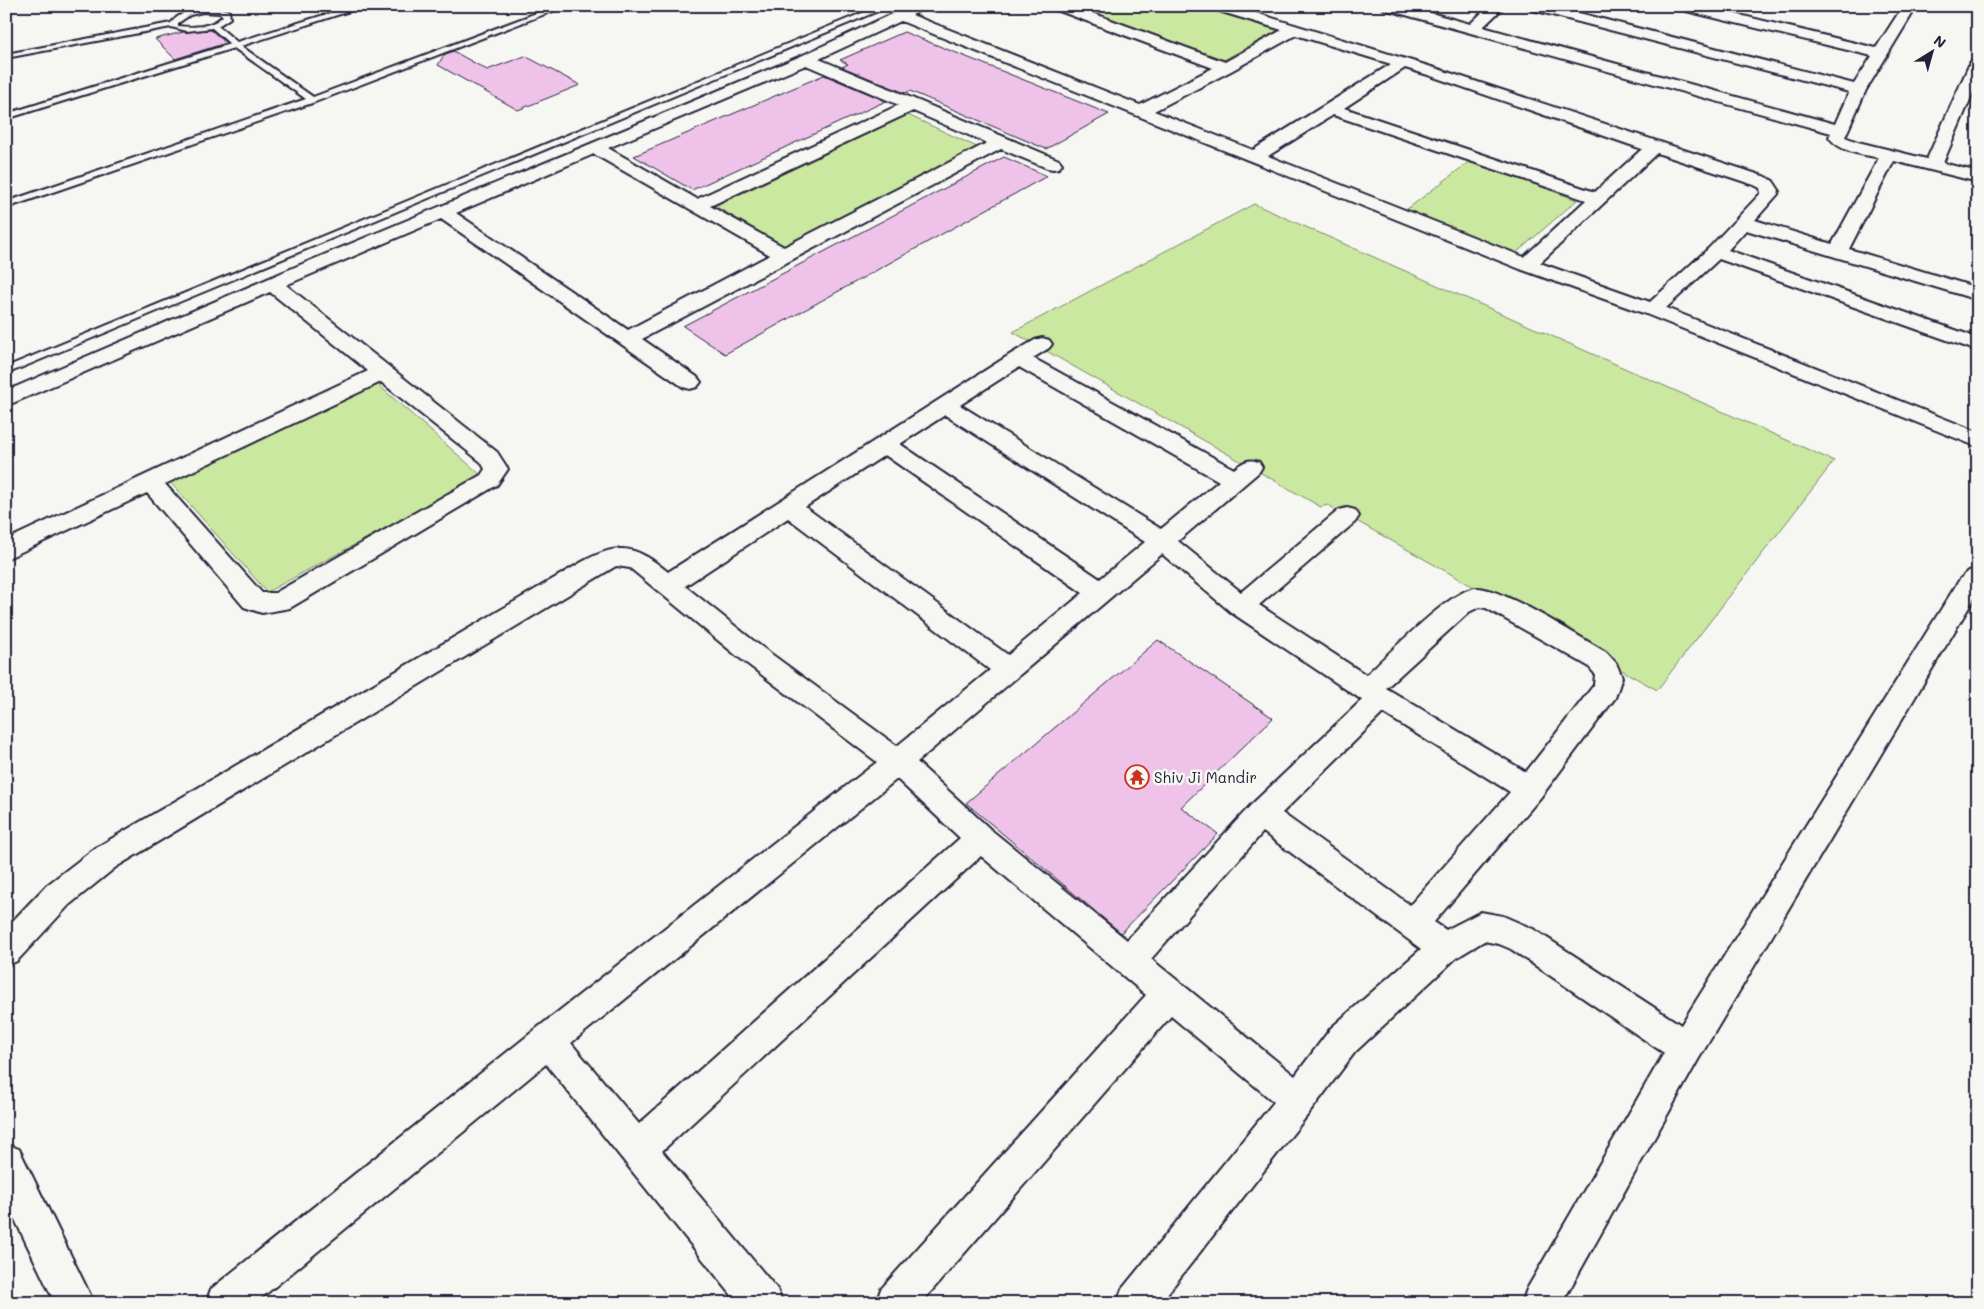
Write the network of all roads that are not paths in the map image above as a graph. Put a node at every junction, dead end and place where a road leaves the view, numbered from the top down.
1 (178, 6) edge
2 (361, 6) edge
3 (562, 6) edge
4 (1059, 6) edge
5 (1217, 6) edge
6 (1389, 6) edge
7 (1498, 6) edge
8 (1534, 6) edge
9 (1683, 6) edge
10 (224, 8) edge
11 (1903, 8) edge
12 (906, 12) edge
13 (188, 14) junction
14 (175, 24) junction
15 (214, 26) junction
16 (1295, 29) junction
17 (1472, 30) junction
18 (235, 45) junction
19 (1882, 54) junction
20 (6, 56) edge
21 (812, 62) junction
22 (1403, 63) junction
23 (1978, 63) edge
24 (1226, 68) junction
25 (1858, 90) junction
26 (312, 100) junction
27 (913, 105) junction
28 (1332, 109) junction
29 (1141, 111) junction
30 (6, 117) edge
31 (1839, 130) junction
32 (1000, 143) junction
33 (1654, 147) junction
34 (601, 152) junction
35 (1889, 155) junction
36 (1256, 156) junction
37 (1053, 164) dead end
38 (1933, 166) junction
39 (1978, 177) edge
40 (1599, 199) junction
41 (6, 205) edge
42 (696, 206) junction
43 (449, 216) junction
44 (1744, 223) junction
45 (1838, 251) junction
46 (1716, 252) junction
47 (784, 254) junction
48 (1527, 266) junction
49 (1976, 289) edge
50 (278, 290) junction
51 (1653, 310) junction
52 (627, 339) junction
53 (1042, 344) dead end
54 (1978, 345) edge
55 (1018, 358) junction
56 (6, 371) edge
57 (382, 373) junction
58 (690, 382) dead end
59 (6, 399) edge
60 (946, 406) junction
61 (6, 415) edge
62 (1978, 440) edge
63 (886, 445) junction
64 (150, 482) junction
65 (790, 508) junction
66 (1348, 516) dead end
67 (1162, 541) junction
68 (6, 550) edge
69 (1978, 577) edge
70 (667, 585) junction
71 (1100, 592) junction
72 (1241, 606) junction
73 (1008, 669) junction
74 (1374, 695) junction
75 (898, 762) junction
76 (1530, 789) junction
77 (1261, 814) junction
78 (980, 838) junction
79 (1413, 924) junction
80 (1445, 948) junction
81 (6, 951) edge
82 (1129, 961) junction
83 (1169, 994) junction
84 (548, 1041) junction
85 (1686, 1048) junction
86 (1298, 1100) junction
87 (638, 1149) junction
88 (6, 1162) edge
89 (75, 1303) edge
90 (224, 1303) edge
91 (763, 1303) edge
92 (895, 1303) edge
93 (1136, 1303) edge
94 (1541, 1303) edge

1 - 13 lane
2 - 18 lane
3 - 26 lane
4 - 24 street
5 - 16 street
6 - 17 street
7 - 17 street
8 - 25 street
9 - 19 street
10 - 13 lane
10 - 15 lane
11 - 19 street
12 - 21 street
12 - 29 street
12 - 56 lane
13 - 14 lane
14 - 15 lane
14 - 20 lane
15 - 18 lane
16 - 22 street
16 - 24 street
17 - 31 street
18 - 26 lane
18 - 30 lane
19 - 25 street
21 - 27 street
21 - 34 street
22 - 28 street
22 - 33 street
23 - 38 street
24 - 29 street
25 - 31 street
26 - 41 lane
27 - 32 street
27 - 42 street
28 - 36 street
28 - 40 street
29 - 36 street
31 - 35 street
32 - 37 street
32 - 47 street
33 - 40 street
33 - 44 street
34 - 42 street
34 - 43 street
35 - 38 street
35 - 45 street
36 - 48 street
38 - 39 street
40 - 48 street
42 - 47 street
43 - 50 street
43 - 52 street
44 - 45 street
44 - 46 street
45 - 49 street
46 - 51 street
46 - 54 street
47 - 52 street
48 - 51 street
50 - 57 street
50 - 59 street
50 - 61 street
51 - 62 street
52 - 58 street
53 - 55 street
55 - 60 street
55 - 67 street
57 - 64 street
57 - 64 street
60 - 63 street
60 - 67 street
63 - 65 street
63 - 71 street
64 - 68 street
65 - 70 street
65 - 73 street
66 - 72 street
67 - 71 street
67 - 72 street
69 - 85 street
70 - 75 street
70 - 81 street
71 - 73 street
72 - 74 street
73 - 75 street
74 - 76 street
74 - 76 street
74 - 77 street
75 - 78 street
75 - 84 street
76 - 79 street
77 - 79 street
77 - 82 street
78 - 82 street
78 - 87 street
79 - 80 street
80 - 85 street
80 - 86 street
82 - 83 street
83 - 86 street
83 - 92 street
84 - 87 street
84 - 90 street
85 - 94 street
86 - 93 street
87 - 91 street
88 - 89 street

